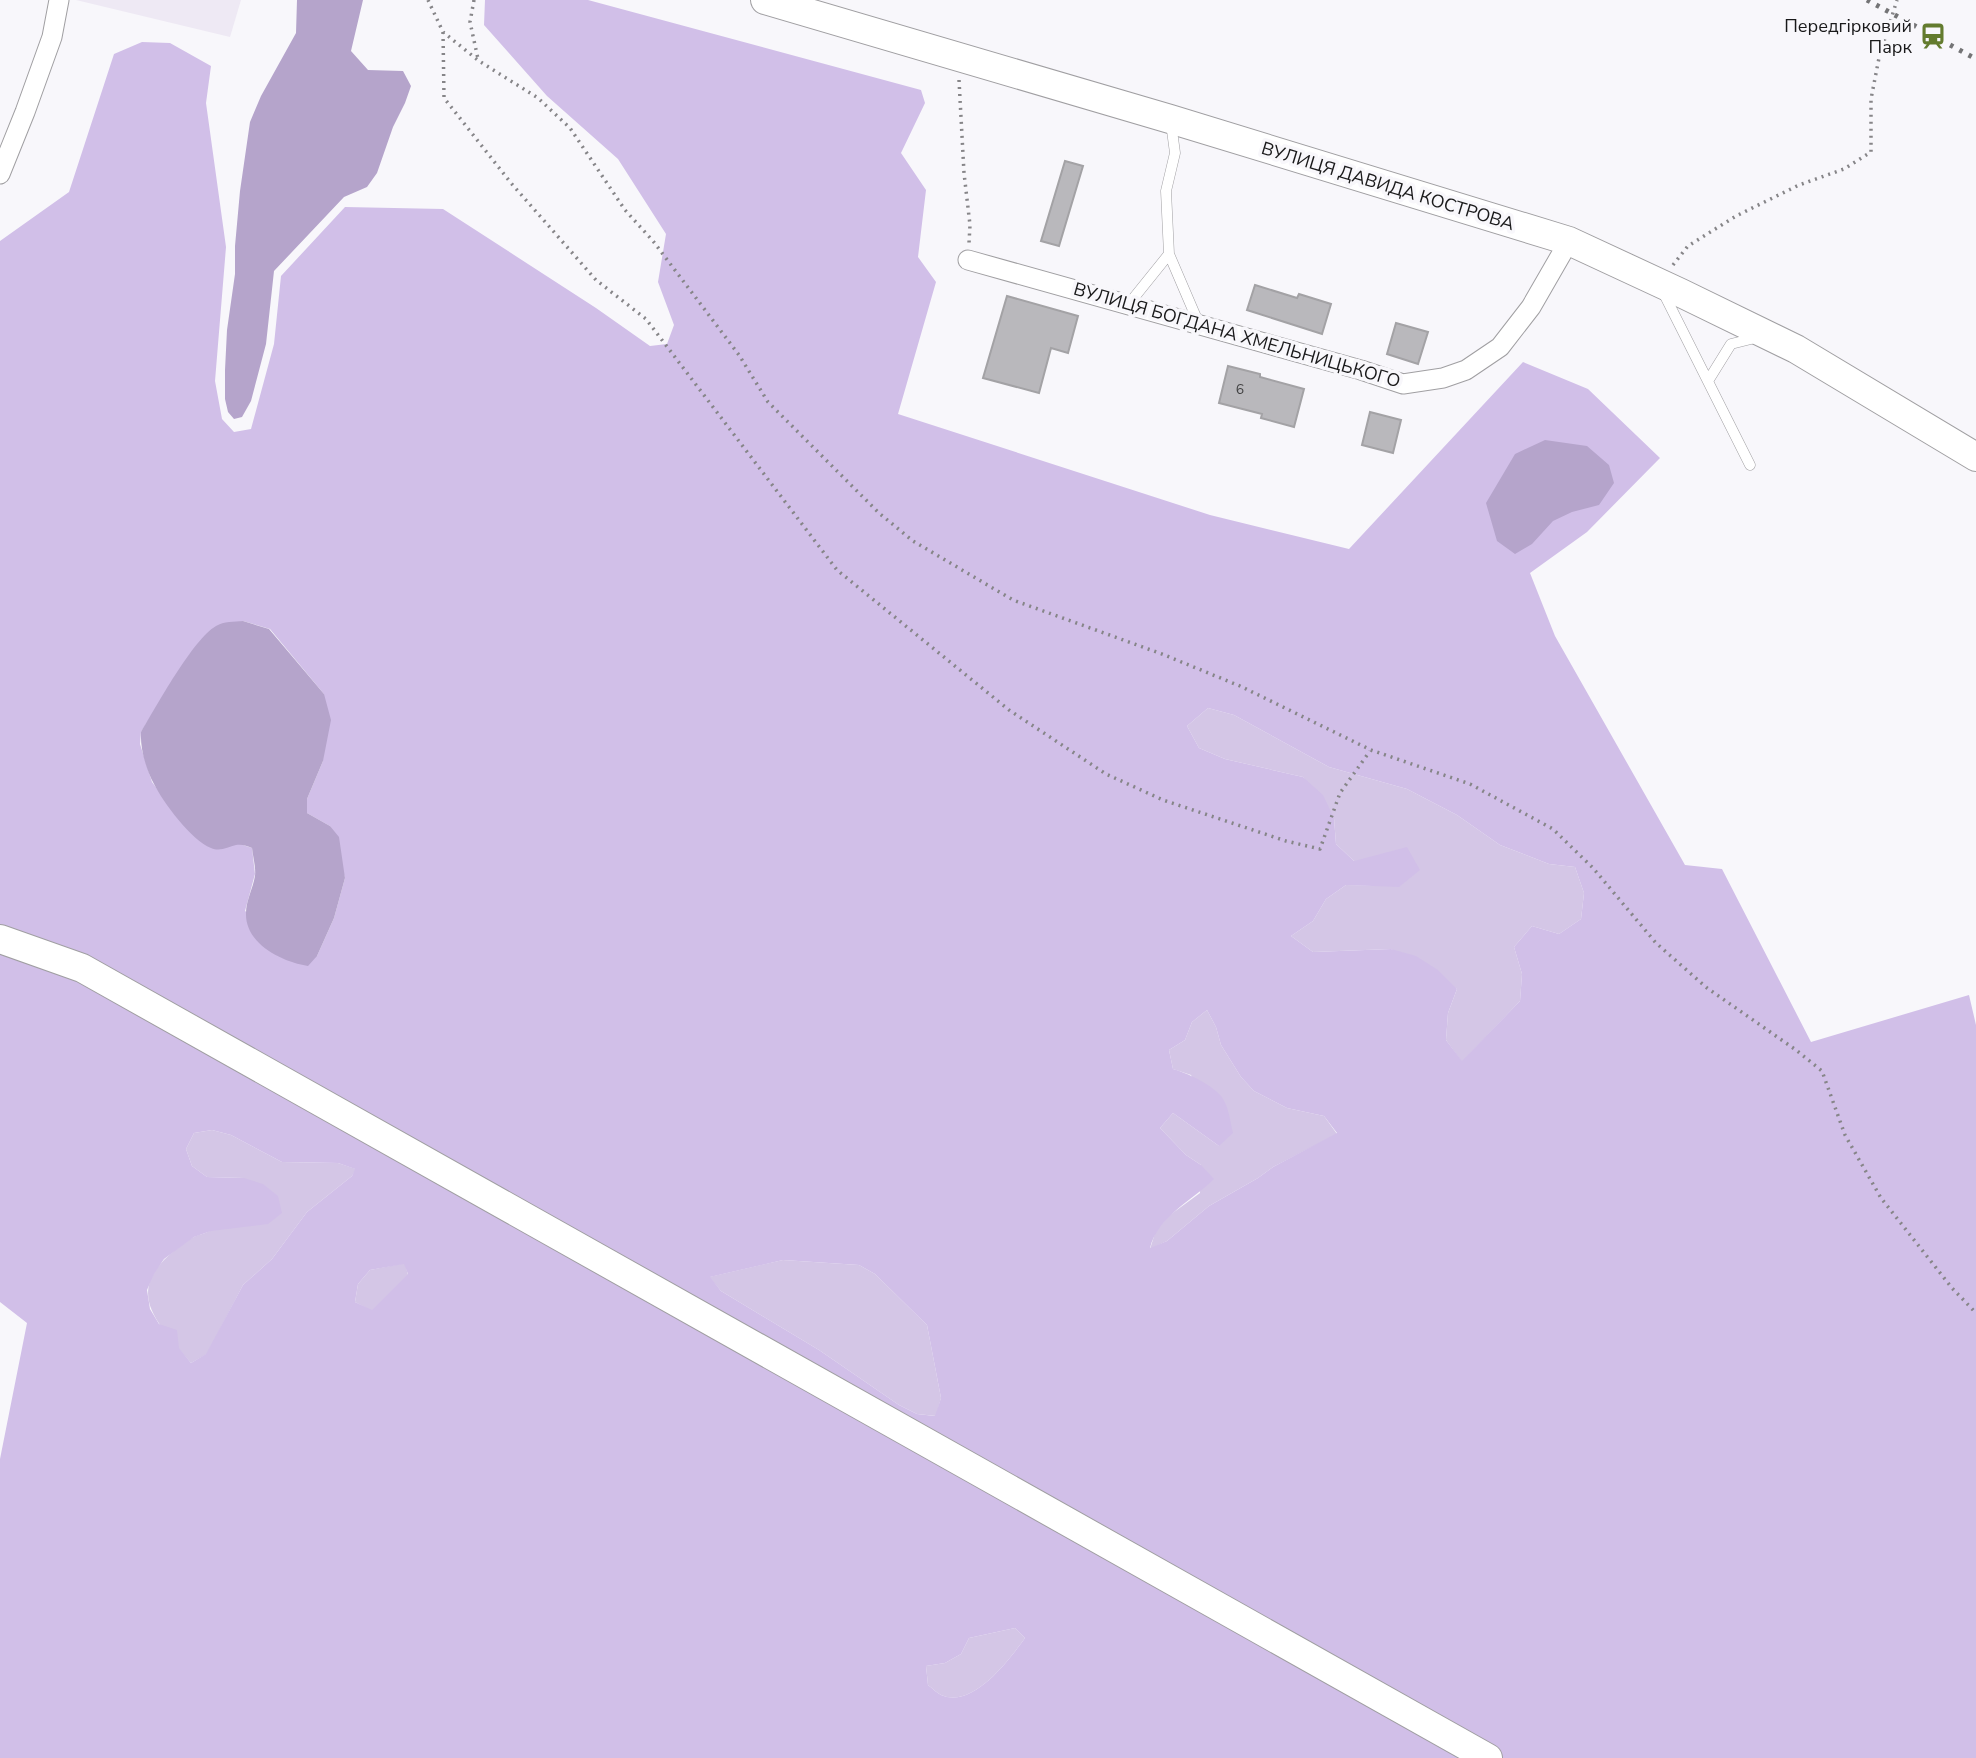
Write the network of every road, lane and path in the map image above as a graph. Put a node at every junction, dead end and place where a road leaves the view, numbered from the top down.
1 (59, 0) edge
2 (428, 0) edge
3 (474, 0) edge
4 (765, 0) edge
5 (1896, 0) edge
6 (443, 32) junction
7 (957, 57) junction
8 (479, 61) junction
9 (1170, 119) junction
10 (0, 174) edge
11 (1569, 241) junction
12 (1169, 254) junction
13 (968, 260) joint
14 (1658, 282) junction
15 (1128, 305) junction
16 (1200, 326) junction
17 (1766, 335) junction
18 (1708, 381) junction
19 (1976, 457) edge
20 (1749, 465) dead end
21 (1371, 750) junction
22 (0, 939) edge
23 (1976, 1313) edge
24 (1488, 1758) edge

1 - 10 street
2 - 6 path
3 - 8 path
4 - 7 main road, ВУЛИЦЯ ДАВИДА КОСТРОВА
5 - 14 path
6 - 8 path
6 - 21 path
7 - 9 main road, ВУЛИЦЯ ДАВИДА КОСТРОВА
7 - 13 path
8 - 21 path
9 - 11 main road, ВУЛИЦЯ ДАВИДА КОСТРОВА
9 - 12 lane
11 - 14 main road, ВУЛИЦЯ ДАВИДА КОСТРОВА
11 - 16 street, ВУЛИЦЯ БОГДАНА ХМЕЛЬНИЦЬКОГО
12 - 15 lane
12 - 16 lane
13 - 15 street, ВУЛИЦЯ БОГДАНА ХМЕЛЬНИЦЬКОГО
14 - 17 main road, ВУЛИЦЯ ДАВИДА КОСТРОВА
14 - 18 lane
15 - 16 street, ВУЛИЦЯ БОГДАНА ХМЕЛЬНИЦЬКОГО
17 - 18 lane
17 - 19 main road, ВУЛИЦЯ ДАВИДА КОСТРОВА
18 - 20 lane
21 - 23 path
22 - 24 main road

